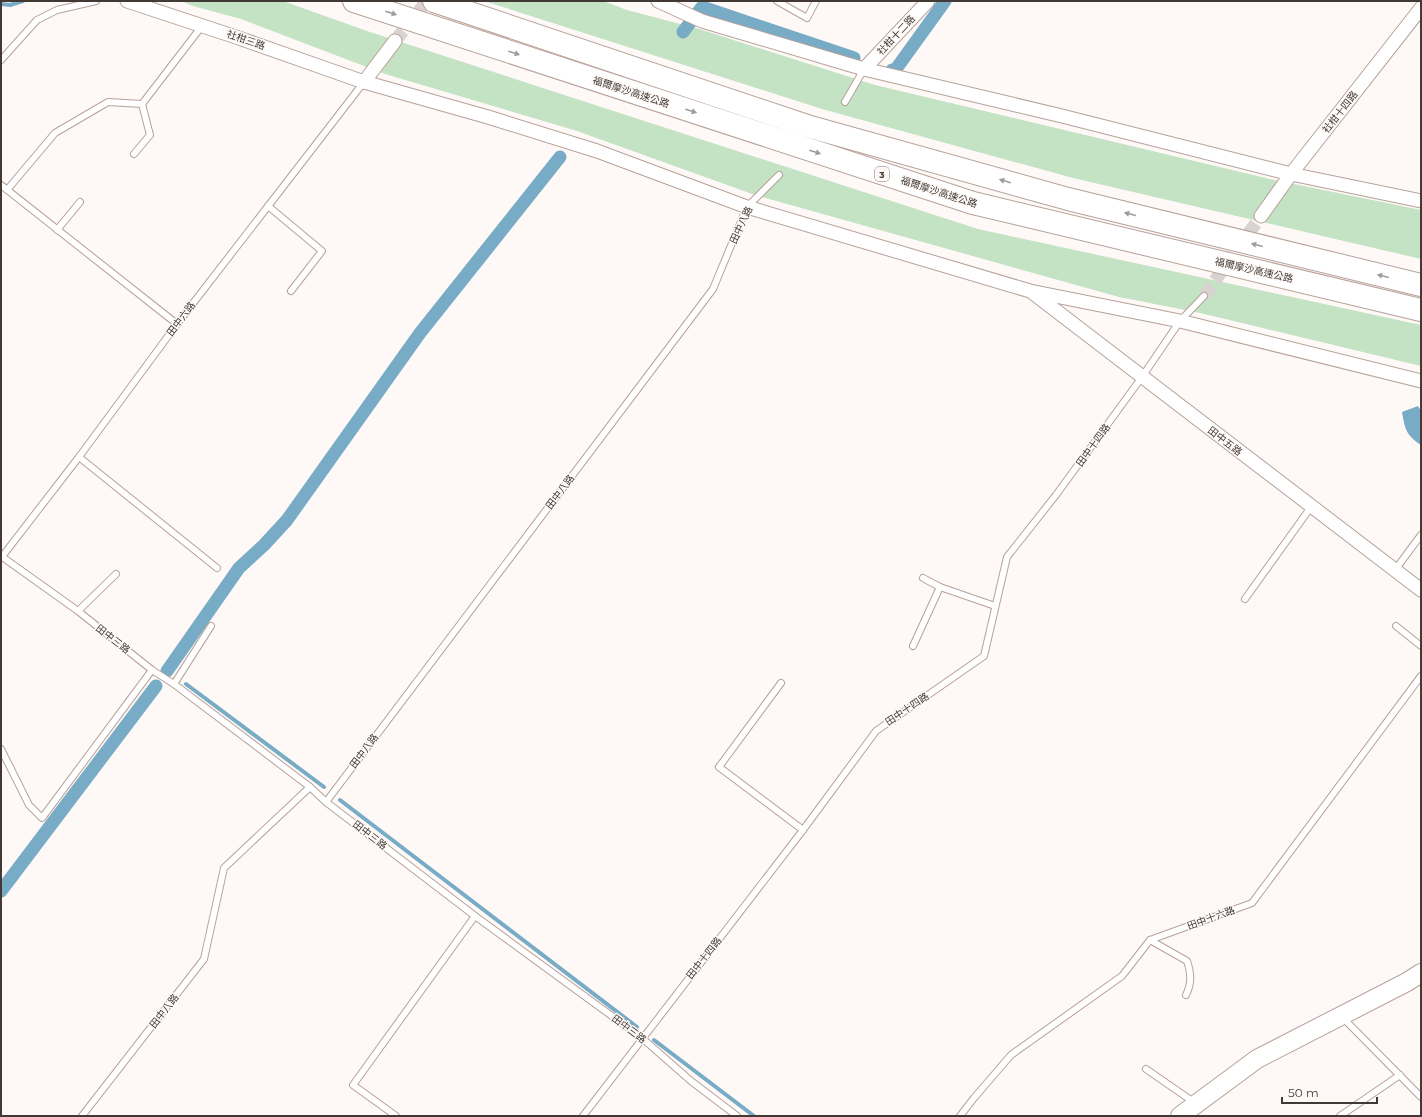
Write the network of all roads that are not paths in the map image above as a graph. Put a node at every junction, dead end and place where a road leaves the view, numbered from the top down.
1 (96, 1) edge
2 (127, 1) edge
3 (354, 1) edge
4 (434, 1) edge
5 (660, 1) edge
6 (777, 1) edge
7 (816, 1) edge
8 (928, 1) edge
9 (1421, 8) edge
10 (202, 26) junction
11 (395, 41) tunnel mouth
12 (1, 60) edge
13 (864, 69) junction
14 (364, 82) junction
15 (845, 102) dead end
16 (142, 104) junction
17 (134, 154) dead end
18 (1291, 174) junction
19 (778, 175) dead end
20 (1, 185) edge
21 (7, 190) junction
22 (1421, 201) edge
23 (80, 202) dead end
24 (268, 206) junction
25 (747, 207) junction
26 (1261, 216) tunnel mouth
27 (57, 230) junction
28 (1421, 285) edge
29 (291, 290) dead end
30 (1030, 290) junction
31 (1204, 296) tunnel mouth
32 (1421, 310) edge
33 (1180, 322) junction
34 (177, 324) junction
35 (1142, 377) junction
36 (1421, 381) edge
37 (79, 457) junction
38 (1311, 507) junction
39 (1421, 535) edge
40 (1, 557) edge
41 (216, 568) dead end
42 (1395, 570) junction
43 (116, 574) dead end
44 (923, 578) dead end
45 (940, 587) junction
46 (1421, 590) edge
47 (1245, 599) dead end
48 (996, 606) junction
49 (78, 611) junction
50 (211, 626) dead end
51 (1396, 626) dead end
52 (912, 646) dead end
53 (1421, 646) edge
54 (152, 670) junction
55 (1421, 676) edge
56 (782, 683) dead end
57 (174, 684) junction
58 (1, 749) edge
59 (310, 787) junction
60 (326, 802) junction
61 (803, 830) junction
62 (475, 916) junction
63 (1150, 940) junction
64 (1421, 973) edge
65 (1186, 995) dead end
66 (1342, 1016) junction
67 (642, 1038) junction
68 (1146, 1069) dead end
69 (1400, 1075) junction
70 (1421, 1097) edge
71 (1197, 1104) junction
72 (82, 1116) edge
73 (396, 1116) edge
74 (583, 1116) edge
75 (737, 1116) edge
76 (960, 1116) edge
77 (1180, 1116) edge
78 (1340, 1116) edge

1 - 12 lane
2 - 10 street, 社柑三路
3 -> 32 highway, 福爾摩沙高速公路 / 3
28 -> 4 highway
5 - 13 street
6 - 7 lane
8 - 13 street, 社柑十二路
9 - 18 street, 社柑十四路
10 - 14 street, 社柑三路
10 - 16 lane
11 - 14 street
13 - 15 lane
13 - 18 street
14 - 24 lane, 田中六路
14 - 25 street, 社柑三路
16 - 17 lane
16 - 21 lane
18 - 22 street
18 - 26 street, 社柑十四路
19 - 25 lane, 田中八路
20 - 21 lane
21 - 27 lane
23 - 27 lane
24 - 29 lane
24 - 34 lane, 田中六路
25 - 30 street, 社柑三路
25 - 60 lane, 田中八路
27 - 34 lane
30 - 33 street, 社柑三路
30 - 35 street, 田中五路
31 - 33 lane, 田中十四路
33 - 35 lane, 田中十四路
33 - 36 street, 社柑三路
34 - 37 lane, 田中六路
35 - 38 street, 田中五路
35 - 48 lane, 田中十四路
37 - 40 lane, 田中六路
37 - 41 lane
38 - 42 street, 田中五路
38 - 47 lane
39 - 42 lane
40 - 49 lane, 田中三路
42 - 46 street, 田中五路
43 - 49 lane
44 - 45 lane
45 - 48 lane
45 - 52 lane
48 - 61 lane, 田中十四路
49 - 54 lane, 田中三路
50 - 57 lane
51 - 53 lane
54 - 57 lane, 田中三路
54 - 58 lane
55 - 63 lane, 田中十六路
56 - 61 lane
57 - 59 lane, 田中三路
59 - 60 lane, 田中三路
59 - 72 lane, 田中八路
60 - 62 lane, 田中三路
61 - 67 lane, 田中十四路
62 - 67 lane, 田中三路
62 - 73 lane
63 - 65 lane
63 - 76 lane
64 - 66 street
66 - 69 lane
66 - 71 street
67 - 74 lane, 田中十四路
67 - 75 lane, 田中三路
68 - 71 lane
69 - 70 lane
69 - 78 lane
71 - 77 street

